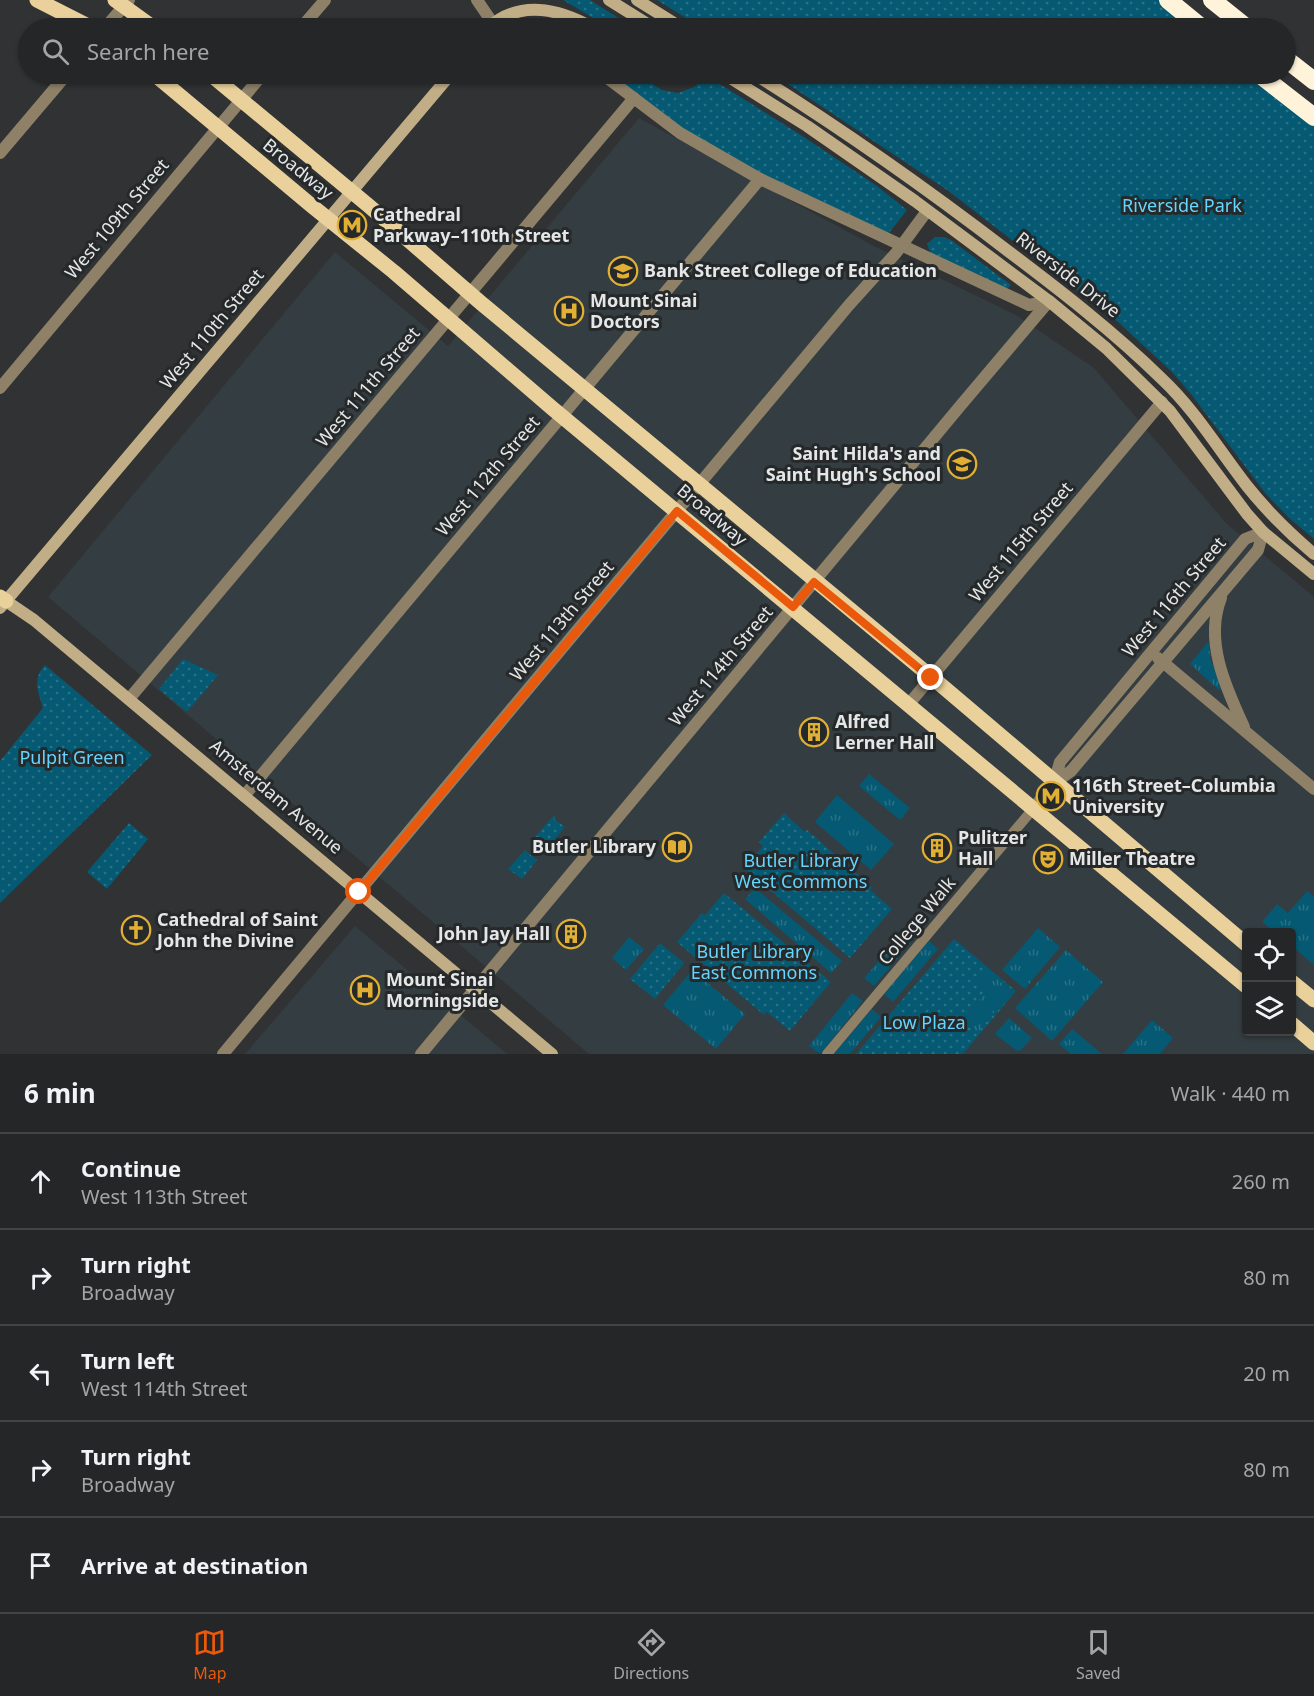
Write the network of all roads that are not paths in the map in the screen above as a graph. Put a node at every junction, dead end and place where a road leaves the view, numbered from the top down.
1 (37, 0) edge
2 (325, 0) edge
3 (477, 0) edge
4 (609, 0) edge
5 (638, 0) edge
6 (1168, 0) edge
7 (1212, 0) edge
8 (122, 2) edge
9 (72, 18) edge
10 (112, 18) edge
11 (142, 18) edge
12 (310, 18) edge
13 (487, 18) edge
14 (502, 18) edge
15 (572, 18) edge
16 (638, 18) edge
17 (666, 18) edge
18 (1190, 18) edge
19 (1234, 18) edge
20 (1296, 67) edge
21 (1314, 81) edge
22 (59, 84) edge
23 (166, 84) edge
24 (222, 84) edge
25 (254, 84) edge
26 (443, 84) edge
27 (615, 84) edge
28 (740, 84) edge
29 (770, 84) edge
30 (1272, 84) edge
31 (634, 98) junction
32 (241, 99) junction
33 (1314, 117) edge
34 (218, 127) junction
35 (0, 153) edge
36 (760, 179) junction
37 (351, 192) junction
38 (938, 197) junction
39 (927, 212) junction
40 (329, 220) junction
41 (903, 245) junction
42 (1058, 289) junction
43 (469, 293) junction
44 (1049, 302) junction
45 (449, 318) junction
46 (0, 388) edge
47 (584, 389) junction
48 (1173, 389) junction
49 (1162, 402) junction
50 (562, 415) junction
51 (699, 485) junction
52 (677, 511) junction
53 (1275, 518) junction
54 (1263, 532) junction
55 (1314, 554) edge
56 (1314, 574) edge
57 (814, 582) junction
58 (1224, 590) junction
59 (2, 602) edge
60 (793, 607) junction
61 (1151, 652) junction
62 (1163, 663) junction
63 (931, 678) junction
64 (129, 699) junction
65 (908, 705) junction
66 (1245, 731) junction
67 (1054, 783) junction
68 (1314, 789) edge
69 (244, 796) junction
70 (1033, 809) junction
71 (359, 892) junction
72 (1242, 941) edge
73 (1242, 983) edge
74 (1296, 985) edge
75 (475, 990) junction
76 (1314, 1000) edge
77 (1296, 1027) edge
78 (1314, 1042) edge
79 (223, 1054) edge
80 (421, 1054) edge
81 (552, 1054) edge
82 (827, 1054) edge

1 - 9 main road
2 - 12 street
3 - 13 street
4 - 16 main road
5 - 17 main road
6 - 18 highway
7 - 19 highway
8 - 10 street
8 - 11 main road
14 - 15 main road
20 - 21 highway
22 - 35 street
23 - 34 main road, Broadway
24 - 32 main road, Broadway
25 - 32 street, West 109th Street
26 - 37 main road, West 110th Street
27 - 31 street, Riverside Drive
28 - 39 main road, Riverside Drive
29 - 38 main road, Riverside Drive
30 - 33 highway
31 - 36 street, Riverside Drive
31 - 43 street, West 111th Street
32 - 34 street, West 109th Street
32 - 37 main road, Broadway
34 - 40 main road, Broadway
34 - 46 street, West 109th Street
36 - 41 street, Riverside Drive
36 - 47 street, West 112th Street
37 - 40 main road, West 110th Street
37 - 43 main road, Broadway
38 - 39 main road
38 - 42 main road, Riverside Drive
39 - 41 street, West 113th Street
39 - 44 main road, Riverside Drive
40 - 45 main road, Broadway
40 - 59 main road, West 110th Street
41 - 44 street, Riverside Drive
41 - 51 street, West 113th Street
42 - 44 main road
42 - 48 main road, Riverside Drive
43 - 45 street, West 111th Street
43 - 47 main road, Broadway
44 - 49 main road, Riverside Drive
44 - 57 street, West 114th Street
45 - 50 main road, Broadway
45 - 64 street, West 111th Street
47 - 50 street, West 112th Street
47 - 51 main road, Broadway
48 - 49 main road
48 - 53 main road, Riverside Drive
49 - 54 main road, Riverside Drive
49 - 63 street, West 115th Street
50 - 52 main road, Broadway
50 - 69 street, West 112th Street
51 - 52 street, West 113th Street
51 - 57 main road, Broadway
52 - 60 main road, Broadway
52 - 71 street, West 113th Street
53 - 54 main road
53 - 55 main road, Riverside Drive
54 - 56 main road, Riverside Drive
54 - 58 street, West 116th Street
54 - 61 street, West 116th Street
57 - 60 street, West 114th Street
57 - 63 main road, Broadway
58 - 62 street, West 116th Street
58 - 66 street
59 - 64 main road, Amsterdam Avenue
60 - 65 main road, Broadway
60 - 75 street, West 114th Street
61 - 62 street
61 - 67 street, West 116th Street
62 - 66 street
62 - 67 street, West 116th Street
63 - 65 street, West 115th Street
63 - 67 main road, Broadway
64 - 69 main road, Amsterdam Avenue
65 - 70 main road, Broadway
66 - 68 street
67 - 70 street, West 116th Street
67 - 72 main road, Broadway
69 - 71 main road, Amsterdam Avenue
70 - 73 main road, Broadway
70 - 82 street, College Walk
71 - 75 main road, Amsterdam Avenue
71 - 79 street, West 113th Street
74 - 76 main road
75 - 80 street, West 114th Street
75 - 81 main road, Amsterdam Avenue
77 - 78 main road

